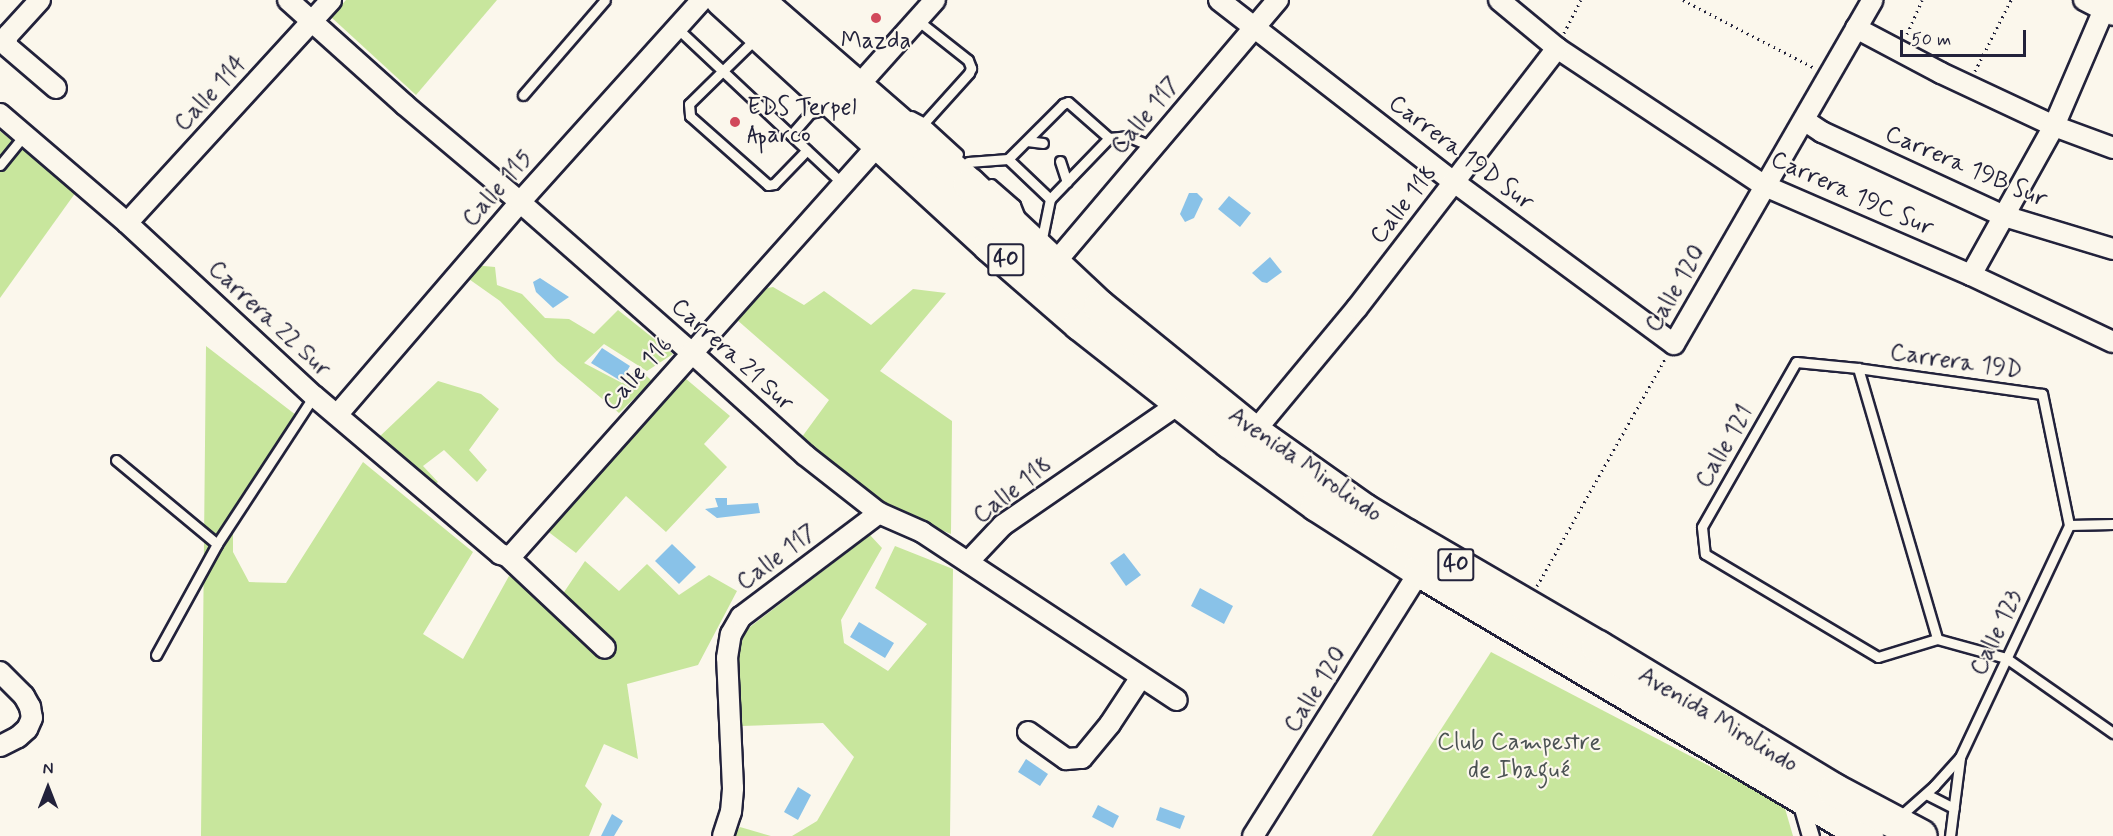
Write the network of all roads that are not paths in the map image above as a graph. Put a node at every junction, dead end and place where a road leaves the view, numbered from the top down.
1 (40, 0) edge
2 (288, 0) edge
3 (331, 0) edge
4 (605, 0) edge
5 (702, 0) edge
6 (716, 0) edge
7 (757, 0) edge
8 (935, 0) edge
9 (1219, 0) edge
10 (1278, 0) edge
11 (1499, 0) edge
12 (1873, 0) edge
13 (2084, 0) edge
14 (721, 5) edge
15 (2108, 8) edge
16 (916, 19) junction
17 (313, 21) junction
18 (1255, 27) junction
19 (1856, 28) junction
20 (678, 29) junction
21 (741, 37) dead end
22 (1557, 48) junction
23 (723, 70) junction
24 (56, 88) dead end
25 (523, 95) dead end
26 (836, 96) junction
27 (0, 114) edge
28 (1804, 120) junction
29 (924, 123) junction
30 (2054, 126) junction
31 (24, 135) junction
32 (791, 135) junction
33 (1109, 138) junction
34 (1027, 141) junction
35 (1043, 143) dead end
36 (879, 144) junction
37 (1153, 147) junction
38 (2113, 148) edge
39 (807, 150) junction
40 (1008, 159) junction
41 (1060, 160) dead end
42 (968, 162) junction
43 (0, 165) edge
44 (975, 170) dead end
45 (983, 177) dead end
46 (1067, 182) junction
47 (1454, 182) junction
48 (843, 184) junction
49 (1765, 186) junction
50 (1050, 199) junction
51 (520, 202) junction
52 (2004, 216) junction
53 (127, 223) junction
54 (2113, 249) edge
55 (1040, 252) junction
56 (1971, 275) junction
57 (2113, 342) edge
58 (1674, 344) joint
59 (691, 352) junction
60 (1796, 362) joint
61 (1858, 368) junction
62 (314, 396) junction
63 (1180, 403) junction
64 (337, 415) junction
65 (1254, 432) junction
66 (116, 460) dead end
67 (879, 513) junction
68 (2113, 524) edge
69 (2069, 525) junction
70 (217, 544) junction
71 (507, 556) junction
72 (968, 562) junction
73 (1420, 570) junction
74 (1937, 639) junction
75 (605, 648) dead end
76 (156, 655) dead end
77 (2006, 658) junction
78 (0, 672) edge
79 (1141, 677) junction
80 (1177, 700) dead end
81 (1028, 732) dead end
82 (2113, 734) edge
83 (0, 746) edge
84 (1960, 757) junction
85 (1926, 794) junction
86 (1799, 797) junction
87 (1954, 808) junction
88 (1883, 833) edge
89 (723, 836) edge
90 (1253, 836) edge
91 (1807, 836) edge
92 (1814, 836) edge
93 (1950, 836) edge

1 - 24 street
2 - 17 street, Carrera 21 Sur
3 - 17 street, Calle 114
4 - 25 lane
5 - 20 street, Calle 115
6 - 14 lane
7 - 26 main road, Avenida Mirolindo / 40
8 - 16 street
9 - 18 street, Carrera 19D Sur
10 - 18 street, Calle 117
11 - 22 street, Carrera 19C Sur
12 - 19 street, Calle 120
13 - 15 street
14 - 26 main road, Avenida Mirolindo / 40
15 - 30 street
16 - 26 street
16 - 29 lane
17 - 51 street, Carrera 21 Sur
17 - 53 street, Calle 114
18 - 37 street, Calle 117
18 - 47 street, Carrera 19D Sur
19 - 28 street, Calle 120
19 - 30 street
20 - 23 lane
20 - 51 street, Calle 115
21 - 23 lane
22 - 47 street, Calle 118
22 - 49 street, Carrera 19C Sur
23 - 32 lane
23 - 39 lane
26 - 29 lane
26 - 32 lane
26 - 36 main road, Avenida Mirolindo / 40
26 - 55 main road, Avenida Mirolindo / 40
27 - 31 street, Carrera 22 Sur
28 - 49 street, Calle 120
28 - 52 street, Carrera 19B Sur
29 - 42 lane
30 - 38 street
30 - 52 street
31 - 43 lane
31 - 53 street, Carrera 22 Sur
32 - 39 lane
33 - 34 lane
33 - 37 lane
33 - 46 lane
34 - 35 lane
34 - 40 lane
36 - 48 street, Calle 116
36 - 63 main road, Avenida Mirolindo / 40
37 - 55 street, Calle 117
39 - 48 lane
40 - 42 lane
40 - 50 lane
41 - 46 lane
42 - 44 lane
45 - 55 lane
46 - 50 lane
47 - 58 street, Carrera 19D Sur
47 - 65 street, Calle 118
48 - 59 street, Calle 116
49 - 56 street, Carrera 19C Sur
49 - 58 street, Calle 120
50 - 55 lane
51 - 59 street, Carrera 21 Sur
51 - 64 street, Calle 115
52 - 54 street, Carrera 19B Sur
52 - 56 street
53 - 62 street, Carrera 22 Sur
55 - 65 main road, Avenida Mirolindo / 40
56 - 57 street, Carrera 19C Sur
59 - 67 street, Carrera 21 Sur
59 - 71 street, Calle 116
60 - 61 lane, Carrera 19D
60 - 74 lane, Calle 121
61 - 69 lane, Carrera 19D
61 - 74 lane
62 - 64 street, Carrera 22 Sur
62 - 70 lane
63 - 72 street, Calle 118
63 - 73 main road, Avenida Mirolindo / 40
64 - 71 street, Carrera 22 Sur
65 - 88 main road, Avenida Mirolindo / 40
66 - 70 lane
67 - 72 street, Carrera 21 Sur
67 - 89 street, Calle 117
68 - 69 lane
69 - 77 lane, Calle 123
70 - 76 lane
71 - 75 street, Carrera 22 Sur
72 - 79 street, Carrera 21 Sur
73 - 86 main road, Avenida Mirolindo / 40
73 - 90 street, Calle 120
74 - 77 lane
77 - 82 lane
77 - 84 lane, Calle 123
78 - 83 street
79 - 80 street, Carrera 21 Sur
79 - 81 street
84 - 85 lane, Calle 123
84 - 87 lane, Calle 123
85 - 87 lane
85 - 88 lane, Calle 123
86 - 88 main road, Avenida Mirolindo / 40
86 - 91 lane
86 - 92 lane
87 - 93 lane, Calle 123

